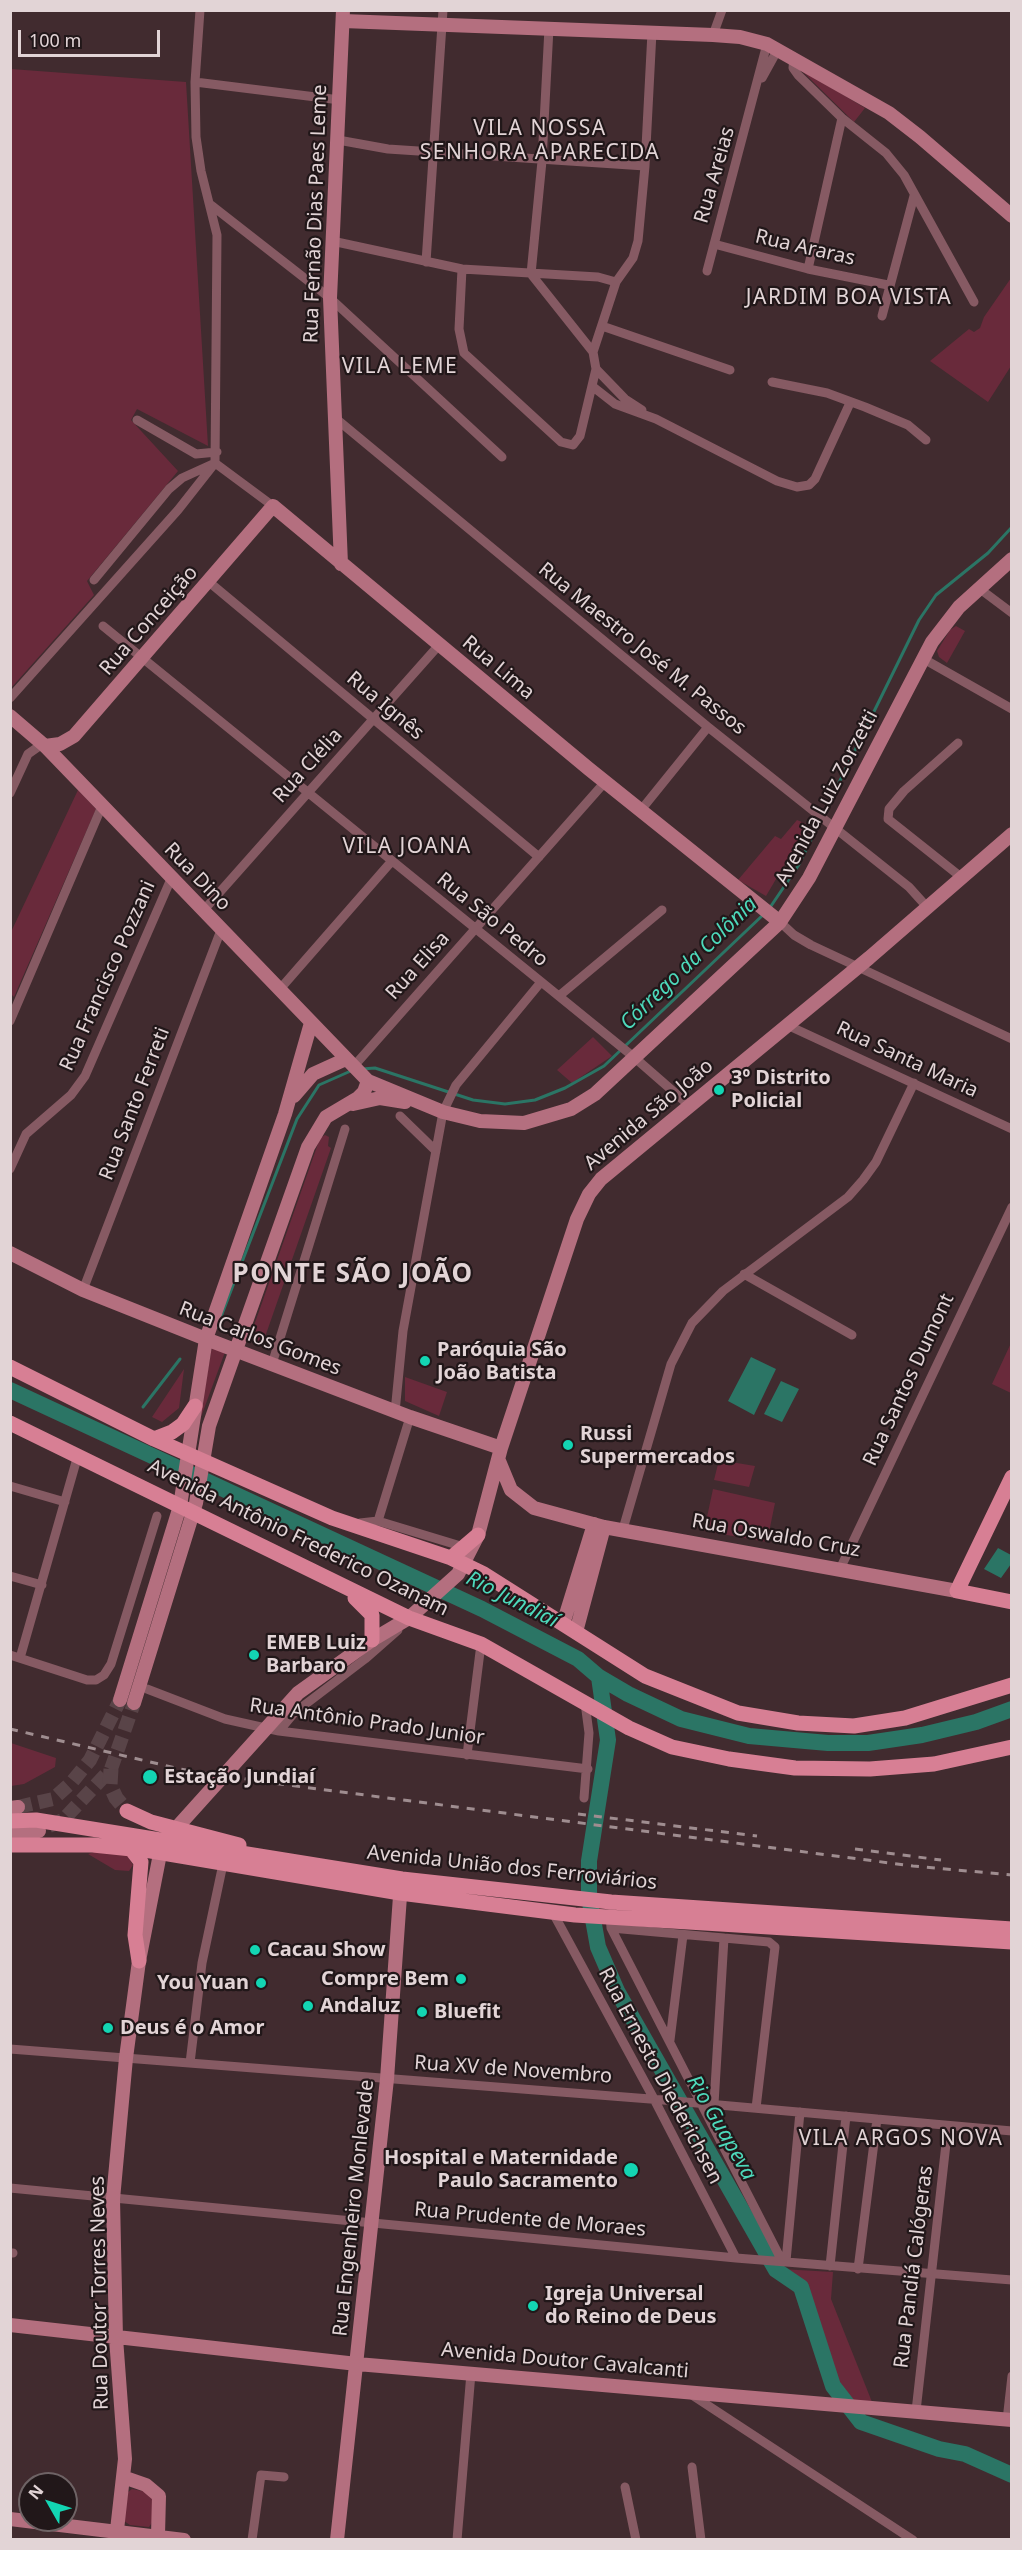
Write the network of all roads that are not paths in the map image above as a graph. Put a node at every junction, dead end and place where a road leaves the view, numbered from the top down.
1 (200, 10) edge
2 (722, 10) edge
3 (343, 16) edge
4 (443, 17) edge
5 (549, 28) junction
6 (652, 32) junction
7 (713, 35) junction
8 (772, 46) junction
9 (794, 57) junction
10 (195, 82) junction
11 (340, 100) junction
12 (842, 118) junction
13 (338, 140) junction
14 (432, 151) junction
15 (542, 160) junction
16 (645, 166) junction
17 (914, 196) junction
18 (211, 205) junction
19 (1011, 216) edge
20 (332, 241) junction
21 (714, 244) junction
22 (426, 262) junction
23 (462, 269) junction
24 (808, 269) junction
25 (707, 270) dead end
26 (531, 274) junction
27 (616, 282) junction
28 (888, 285) junction
29 (330, 298) junction
30 (974, 302) dead end
31 (882, 316) dead end
32 (602, 326) junction
33 (593, 352) junction
34 (596, 369) junction
35 (730, 370) dead end
36 (772, 382) dead end
37 (592, 386) junction
38 (850, 403) junction
39 (334, 417) junction
40 (656, 419) junction
41 (138, 420) dead end
42 (926, 440) dead end
43 (217, 452) junction
44 (502, 457) dead end
45 (215, 463) junction
46 (273, 506) junction
47 (1011, 560) edge
48 (341, 564) junction
49 (94, 580) dead end
50 (209, 582) junction
51 (980, 589) junction
52 (1011, 613) edge
53 (103, 626) dead end
54 (439, 645) junction
55 (142, 658) junction
56 (922, 658) junction
57 (10, 698) edge
58 (1011, 709) edge
59 (10, 716) edge
60 (374, 719) junction
61 (708, 727) junction
62 (958, 743) dead end
63 (45, 746) junction
64 (605, 782) junction
65 (10, 792) edge
66 (308, 793) junction
67 (102, 806) junction
68 (640, 810) junction
69 (832, 826) junction
70 (1011, 834) edge
71 (538, 856) junction
72 (391, 862) junction
73 (961, 877) junction
74 (171, 879) junction
75 (927, 907) junction
76 (662, 910) dead end
77 (203, 911) junction
78 (777, 919) junction
79 (221, 930) junction
80 (475, 930) junction
81 (858, 966) junction
82 (542, 982) junction
83 (280, 989) junction
84 (559, 996) junction
85 (10, 1021) edge
86 (311, 1023) junction
87 (788, 1025) junction
88 (1011, 1039) edge
89 (631, 1054) junction
90 (357, 1070) junction
91 (914, 1083) junction
92 (423, 1105) junction
93 (690, 1106) junction
94 (445, 1107) junction
95 (337, 1110) junction
96 (285, 1114) junction
97 (400, 1116) dead end
98 (345, 1129) dead end
99 (1011, 1129) edge
100 (436, 1151) junction
101 (10, 1169) edge
102 (1011, 1207) edge
103 (10, 1253) edge
104 (744, 1274) junction
105 (83, 1290) junction
106 (852, 1335) dead end
107 (206, 1339) junction
108 (237, 1350) junction
109 (272, 1364) junction
110 (10, 1367) edge
111 (195, 1406) junction
112 (395, 1412) junction
113 (410, 1418) junction
114 (10, 1422) edge
115 (154, 1439) junction
116 (500, 1454) junction
117 (78, 1455) junction
118 (196, 1461) junction
119 (1011, 1477) edge
120 (10, 1486) edge
121 (65, 1502) junction
122 (188, 1504) junction
123 (157, 1516) dead end
124 (332, 1518) junction
125 (378, 1521) junction
126 (599, 1525) junction
127 (623, 1529) junction
128 (478, 1535) junction
129 (464, 1547) junction
130 (458, 1566) junction
131 (840, 1569) junction
132 (10, 1576) edge
133 (334, 1582) junction
134 (42, 1585) junction
135 (957, 1591) junction
136 (1008, 1603) edge
137 (409, 1618) junction
138 (569, 1628) junction
139 (372, 1640) junction
140 (481, 1644) junction
141 (15, 1657) edge
142 (1008, 1685) edge
143 (147, 1689) dead end
144 (127, 1702) tunnel mouth
145 (592, 1707) junction
146 (279, 1731) junction
147 (1011, 1747) edge
148 (467, 1755) junction
149 (588, 1769) junction
150 (584, 1798) dead end
151 (127, 1811) tunnel mouth
152 (13, 1812) edge
153 (39, 1831) tunnel mouth
154 (10, 1833) edge
155 (10, 1845) edge
156 (131, 1849) junction
157 (223, 1864) junction
158 (321, 1866) junction
159 (401, 1886) junction
160 (552, 1911) junction
161 (608, 1913) junction
162 (149, 1914) joint
163 (1011, 1929) edge
164 (683, 1935) junction
165 (724, 1938) junction
166 (1011, 1942) edge
167 (139, 1961) junction
168 (670, 2040) junction
169 (10, 2049) edge
170 (126, 2058) junction
171 (190, 2063) junction
172 (387, 2079) junction
173 (659, 2100) junction
174 (696, 2103) junction
175 (714, 2104) junction
176 (756, 2108) junction
177 (800, 2112) junction
178 (846, 2116) junction
179 (877, 2119) junction
180 (948, 2126) junction
181 (1011, 2131) edge
182 (10, 2188) edge
183 (113, 2199) junction
184 (373, 2223) junction
185 (736, 2258) junction
186 (780, 2261) junction
187 (830, 2266) junction
188 (858, 2269) junction
189 (932, 2274) junction
190 (1011, 2280) edge
191 (10, 2325) edge
192 (116, 2338) junction
193 (357, 2364) junction
194 (471, 2373) junction
195 (1011, 2376) edge
196 (685, 2391) junction
197 (916, 2411) junction
198 (1009, 2420) edge
199 (692, 2467) dead end
200 (123, 2477) junction
201 (284, 2477) dead end
202 (625, 2487) dead end
203 (10, 2519) edge
204 (117, 2530) junction
205 (158, 2537) edge
206 (184, 2540) edge
207 (252, 2540) edge
208 (337, 2540) edge
209 (457, 2540) edge
210 (636, 2540) edge
211 (701, 2540) edge
212 (913, 2540) edge

1 - 10 street
2 - 7 street
3 - 4 main road
3 - 11 main road, Rua Fernão Dias Paes Leme
4 - 5 main road
4 - 14 street
5 - 6 main road
5 - 15 street
6 - 7 main road
6 - 16 street
7 - 8 main road
8 - 9 main road
8 - 21 street, Rua Areias
9 - 12 street
9 - 19 main road
10 - 11 street
10 - 18 street
11 - 13 main road, Rua Fernão Dias Paes Leme
12 - 17 street
12 - 24 street
13 - 14 street
13 - 20 main road, Rua Fernão Dias Paes Leme
14 - 15 street
14 - 22 street
15 - 16 street
15 - 26 street
16 - 27 street
17 - 28 street
17 - 30 street
18 - 29 street
18 - 43 street
20 - 22 street
20 - 29 main road, Rua Fernão Dias Paes Leme
21 - 24 street, Rua Araras
21 - 25 street, Rua Areias
22 - 23 street
23 - 26 street
23 - 37 street
24 - 28 street, Rua Araras
26 - 27 street
26 - 33 street
27 - 32 street
28 - 31 street
29 - 39 main road, Rua Fernão Dias Paes Leme
29 - 44 street
32 - 33 street
32 - 35 street
33 - 34 street
34 - 37 street
34 - 40 street
36 - 38 street
37 - 40 street
38 - 40 street
38 - 42 street
39 - 48 main road, Rua Fernão Dias Paes Leme
39 - 61 street, Rua Maestro José M. Passos
41 - 43 street
43 - 45 street
45 - 46 street, Rua Lima
45 - 49 street
45 - 57 street
46 - 48 main road, Rua Lima
46 - 50 main road, Rua Conceição
47 - 51 main road, Avenida Luiz Zorzetti
48 - 54 main road, Rua Lima
50 - 55 main road, Rua Conceição
50 - 60 street, Rua Ignês
51 - 52 street
51 - 56 main road, Avenida Luiz Zorzetti
53 - 55 street, Rua São Pedro
54 - 60 street, Rua Clélia
54 - 64 main road, Rua Lima
55 - 63 main road, Rua Conceição
55 - 66 street, Rua São Pedro
56 - 58 street
56 - 69 main road, Avenida Luiz Zorzetti
59 - 63 main road, Rua Dino
60 - 66 street, Rua Clélia
60 - 71 street, Rua Ignês
61 - 68 street
61 - 69 street, Rua Maestro José M. Passos
62 - 73 street
63 - 65 street
63 - 67 main road, Rua Dino
64 - 68 main road, Rua Lima
64 - 71 street, Rua Elisa
66 - 72 street, Rua São Pedro
66 - 77 street, Rua Clélia
67 - 74 main road, Rua Dino
67 - 85 street
68 - 78 main road, Rua Lima
69 - 75 street, Rua Maestro José M. Passos
69 - 78 main road, Avenida Luiz Zorzetti
70 - 73 main road, Avenida São João
71 - 80 street, Rua Elisa
72 - 80 street, Rua São Pedro
72 - 83 street
73 - 75 main road, Avenida São João
74 - 77 main road, Rua Dino
74 - 101 street, Rua Francisco Pozzani
75 - 81 main road, Avenida São João
76 - 84 street
77 - 79 main road, Rua Dino
78 - 81 street
78 - 89 main road, Avenida Luiz Zorzetti
79 - 83 main road, Rua Dino
79 - 105 street, Rua Santo Ferreti
80 - 82 street, Rua São Pedro
80 - 90 street, Rua Elisa
81 - 87 main road, Avenida São João
81 - 88 street
82 - 84 street, Rua São Pedro
82 - 94 street
83 - 86 main road, Rua Dino
84 - 89 street, Rua São Pedro
86 - 90 main road, Rua Dino
86 - 96 main road
87 - 91 street, Rua Santa Maria
87 - 93 main road, Avenida São João
89 - 93 street, Rua São Pedro
89 - 94 main road, Avenida Luiz Zorzetti
90 - 92 main road, Avenida Luiz Zorzetti
90 - 95 main road
90 - 96 main road
91 - 99 street, Rua Santa Maria
91 - 104 street
92 - 94 main road, Avenida Luiz Zorzetti
92 - 95 main road
93 - 116 main road, Avenida São João
94 - 100 street
95 - 108 main road
96 - 107 main road
97 - 100 street
98 - 109 street
100 - 112 street
102 - 131 street, Rua Santos Dumont
103 - 105 main road, Rua Carlos Gomes
104 - 106 street
104 - 127 street
105 - 107 main road, Rua Carlos Gomes
107 - 108 main road, Rua Carlos Gomes
107 - 111 main road
108 - 109 main road, Rua Carlos Gomes
108 - 118 main road
109 - 112 main road, Rua Carlos Gomes
110 - 115 main road, Avenida Antônio Frederico Ozanam
111 - 115 main road
111 - 118 main road
112 - 113 main road, Rua Carlos Gomes
113 - 116 main road, Rua Carlos Gomes
113 - 125 street
114 - 117 main road, Avenida Antônio Frederico Ozanam
115 - 118 main road, Avenida Antônio Frederico Ozanam
116 - 126 main road, Rua Oswaldo Cruz
116 - 128 main road, Avenida São João
117 - 121 street
117 - 122 main road, Avenida Antônio Frederico Ozanam
118 - 122 main road
118 - 124 main road, Avenida Antônio Frederico Ozanam
119 - 135 main road
120 - 121 street
121 - 134 street
122 - 133 main road, Avenida Antônio Frederico Ozanam
122 - 144 main road
123 - 141 street
124 - 125 street
124 - 130 main road, Avenida Antônio Frederico Ozanam
125 - 129 street
126 - 127 main road, Rua Oswaldo Cruz
126 - 138 main road
127 - 131 main road, Rua Oswaldo Cruz
128 - 129 main road
128 - 130 main road, Avenida São João
129 - 130 main road
130 - 137 main road, Avenida São João
130 - 138 main road, Avenida Antônio Frederico Ozanam
131 - 135 main road, Rua Oswaldo Cruz
132 - 134 street
133 - 137 main road, Avenida Antônio Frederico Ozanam
133 - 139 main road
134 - 141 street
135 - 136 main road, Rua Oswaldo Cruz
137 - 139 main road, Avenida São João
137 - 140 main road, Avenida Antônio Frederico Ozanam
137 - 146 street, Avenida São João
138 - 142 main road, Avenida Antônio Frederico Ozanam
139 - 162 main road, Avenida São João
140 - 145 main road, Avenida Antônio Frederico Ozanam
140 - 148 street
143 - 146 street, Rua Antônio Prado Junior
145 - 147 main road, Avenida Antônio Frederico Ozanam
145 - 149 street
146 - 148 street, Rua Antônio Prado Junior
148 - 149 street, Rua Antônio Prado Junior
149 - 150 street
151 - 158 main road
152 - 158 main road, Avenida União dos Ferroviários
153 - 154 main road
155 - 156 main road, Avenida União dos Ferroviários
156 - 157 main road, Avenida União dos Ferroviários
156 - 167 main road
157 - 159 main road, Avenida União dos Ferroviários
157 - 171 street
158 - 159 main road, Avenida União dos Ferroviários
159 - 160 main road, Avenida União dos Ferroviários
159 - 161 main road, Avenida União dos Ferroviários
159 - 172 main road, Rua Engenheiro Monlevade
160 - 161 main road, Avenida União dos Ferroviários
160 - 173 street, Rua Ernesto Diederichsen
161 - 163 main road, Avenida União dos Ferroviários
161 - 164 street
161 - 166 main road, Avenida União dos Ferroviários
161 - 168 street, Rua Ernesto Diederichsen
162 - 167 main road, Rua Doutor Torres Neves
164 - 165 street
164 - 168 street
165 - 175 street
165 - 176 street
167 - 170 main road, Rua Doutor Torres Neves
168 - 174 street, Rua Ernesto Diederichsen
169 - 170 street, Rua XV de Novembro
170 - 171 street, Rua XV de Novembro
170 - 183 main road, Rua Doutor Torres Neves
171 - 172 street, Rua XV de Novembro
172 - 173 street, Rua XV de Novembro
172 - 184 main road, Rua Engenheiro Monlevade
173 - 174 street, Rua XV de Novembro
173 - 185 street, Rua Ernesto Diederichsen
174 - 175 street, Rua XV de Novembro
174 - 186 street, Rua Ernesto Diederichsen
175 - 176 street, Rua XV de Novembro
176 - 177 street, Rua XV de Novembro
177 - 178 street, Rua XV de Novembro
177 - 186 street
178 - 179 street, Rua XV de Novembro
178 - 187 street
179 - 180 street, Rua XV de Novembro
179 - 188 street
180 - 181 street, Rua XV de Novembro
180 - 189 street, Rua Pandiá Calógeras
182 - 183 street, Rua Prudente de Moraes
183 - 184 street, Rua Prudente de Moraes
183 - 192 main road, Rua Doutor Torres Neves
184 - 185 street, Rua Prudente de Moraes
184 - 193 main road, Rua Engenheiro Monlevade
185 - 186 street, Rua Prudente de Moraes
186 - 187 street, Rua Prudente de Moraes
187 - 188 street, Rua Prudente de Moraes
188 - 189 street, Rua Prudente de Moraes
189 - 190 street, Rua Prudente de Moraes
189 - 197 street, Rua Pandiá Calógeras
191 - 192 main road, Avenida Doutor Cavalcanti
192 - 193 main road, Avenida Doutor Cavalcanti
192 - 200 main road, Rua Doutor Torres Neves
193 - 194 main road, Avenida Doutor Cavalcanti
193 - 208 main road, Rua Engenheiro Monlevade
194 - 196 main road, Avenida Doutor Cavalcanti
194 - 209 street
195 - 198 street
196 - 197 main road, Avenida Doutor Cavalcanti
196 - 212 street
197 - 198 main road, Avenida Doutor Cavalcanti
199 - 211 street
200 - 204 main road, Rua Doutor Torres Neves
200 - 205 main road
201 - 207 street
202 - 210 street
203 - 204 main road
204 - 205 main road
205 - 206 main road

